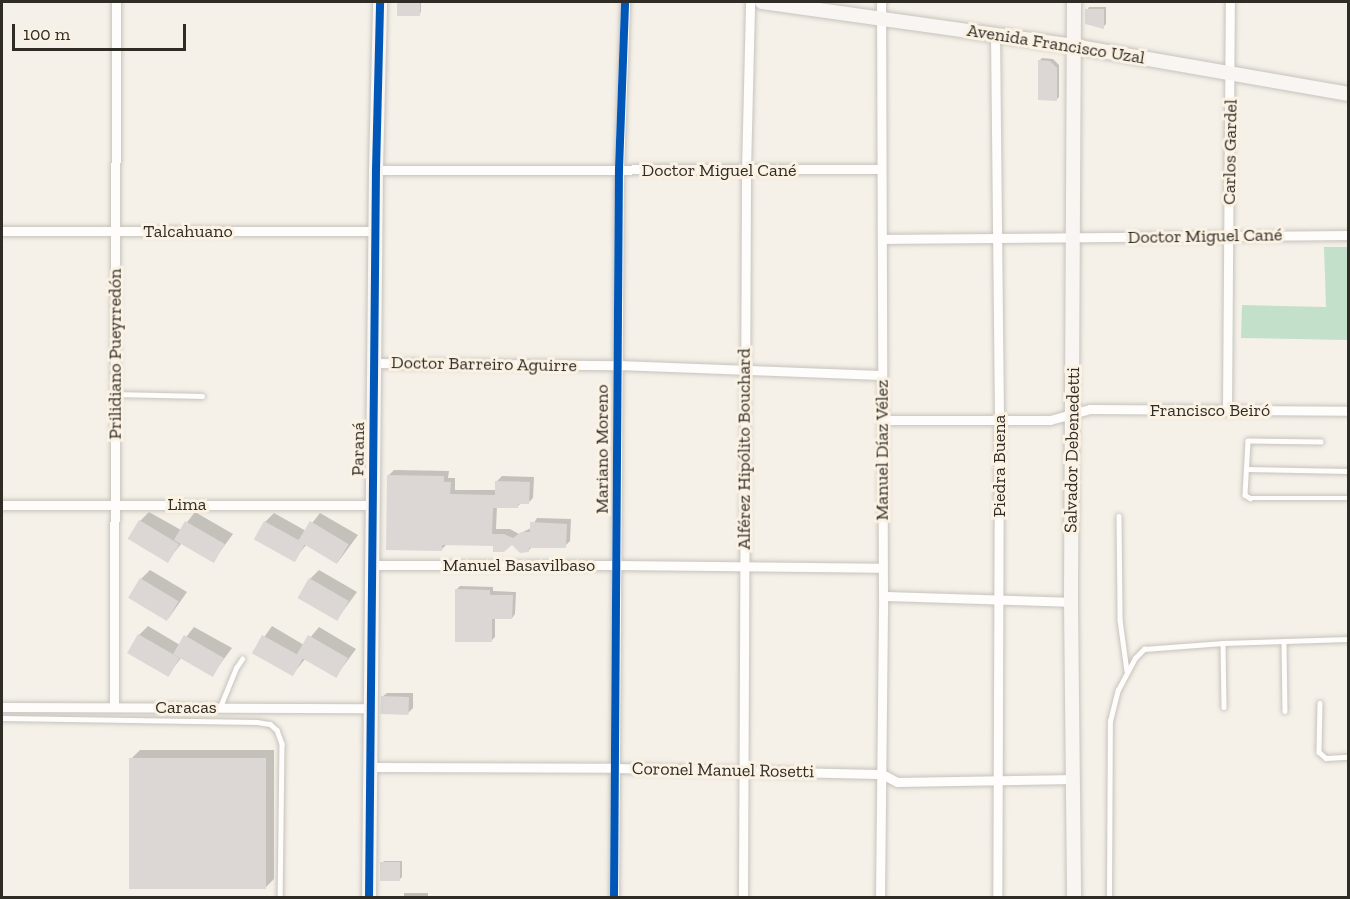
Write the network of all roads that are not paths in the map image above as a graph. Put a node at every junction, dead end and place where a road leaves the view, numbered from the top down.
1 (116, 2) edge
2 (380, 2) edge
3 (625, 2) edge
4 (750, 2) edge
5 (762, 2) edge
6 (881, 2) edge
7 (1074, 2) edge
8 (1230, 2) edge
9 (881, 17) junction
10 (995, 34) junction
11 (1074, 46) junction
12 (1230, 74) junction
13 (1348, 94) edge
14 (881, 169) junction
15 (376, 170) junction
16 (619, 170) junction
17 (746, 170) junction
18 (2, 231) edge
19 (115, 231) junction
20 (375, 231) junction
21 (1348, 235) edge
22 (1229, 236) junction
23 (1073, 237) junction
24 (998, 238) junction
25 (882, 239) junction
26 (374, 363) junction
27 (618, 365) junction
28 (745, 371) junction
29 (882, 375) junction
30 (115, 394) junction
31 (202, 396) dead end
32 (1227, 411) junction
33 (1348, 411) edge
34 (1073, 414) junction
35 (882, 420) junction
36 (999, 420) junction
37 (1321, 442) dead end
38 (1246, 469) junction
39 (1348, 471) edge
40 (1348, 498) edge
41 (115, 504) junction
42 (2, 505) edge
43 (373, 505) junction
44 (1119, 516) dead end
45 (372, 565) junction
46 (617, 565) junction
47 (744, 567) junction
48 (882, 568) junction
49 (883, 596) junction
50 (998, 600) junction
51 (1071, 602) junction
52 (1348, 639) edge
53 (1284, 641) junction
54 (1223, 643) junction
55 (242, 659) dead end
56 (1127, 671) junction
57 (1320, 703) dead end
58 (2, 707) edge
59 (114, 707) junction
60 (220, 707) junction
61 (1224, 707) dead end
62 (371, 708) junction
63 (1286, 711) dead end
64 (2, 718) edge
65 (1348, 757) edge
66 (370, 767) junction
67 (615, 768) junction
68 (743, 771) junction
69 (882, 774) junction
70 (1074, 779) junction
71 (998, 780) junction
72 (280, 897) edge
73 (369, 897) edge
74 (614, 897) edge
75 (743, 897) edge
76 (880, 897) edge
77 (998, 897) edge
78 (1074, 897) edge
79 (1109, 897) edge

1 - 19 street, Prilidiano Pueyrredón
2 - 15 street, Paraná
3 - 16 street, Mariano Moreno
4 - 17 street, Alférez Hipólito Bouchard
5 - 9 street, Avenida Francisco Uzal
6 - 9 street, Manuel Díaz Vélez
7 - 11 street, Salvador Debenedetti
8 - 12 street, Carlos Gardel
9 - 10 street, Avenida Francisco Uzal
9 - 14 street, Manuel Díaz Vélez
10 - 11 street, Avenida Francisco Uzal
10 - 24 street, Piedra Buena
11 - 12 street, Avenida Francisco Uzal
11 - 23 street, Salvador Debenedetti
12 - 13 street, Avenida Francisco Uzal
12 - 22 street, Carlos Gardel
14 - 17 street, Doctor Miguel Cané
14 - 25 street, Manuel Díaz Vélez
15 - 16 street, Doctor Miguel Cané
15 - 20 street, Paraná
16 - 17 street, Doctor Miguel Cané
16 - 27 street, Mariano Moreno
17 - 28 street, Alférez Hipólito Bouchard
18 - 19 street, Talcahuano
19 - 20 street, Talcahuano
19 - 30 street, Prilidiano Pueyrredón
20 - 26 street, Paraná
21 - 22 street, Doctor Miguel Cané
22 - 23 street, Doctor Miguel Cané
22 - 32 street, Carlos Gardel
23 - 24 street, Doctor Miguel Cané
23 - 34 street, Salvador Debenedetti
24 - 25 street, Doctor Miguel Cané
24 - 36 street, Piedra Buena
25 - 29 street, Manuel Díaz Vélez
26 - 27 street, Doctor Barreiro Aguirre
26 - 43 street, Paraná
27 - 28 street, Doctor Barreiro Aguirre
27 - 46 street, Mariano Moreno
28 - 29 street, Doctor Barreiro Aguirre
28 - 47 street, Alférez Hipólito Bouchard
29 - 35 street, Manuel Díaz Vélez
30 - 31 lane
30 - 41 street, Prilidiano Pueyrredón
32 - 33 street, Francisco Beiró
32 - 34 street, Francisco Beiró
34 - 36 street
34 - 51 street, Salvador Debenedetti
35 - 36 street
35 - 48 street, Manuel Díaz Vélez
36 - 50 street, Piedra Buena
37 - 38 lane
38 - 39 lane
38 - 40 lane
41 - 42 street, Lima
41 - 43 street, Lima
41 - 59 street, Prilidiano Pueyrredón
43 - 45 street, Paraná
44 - 56 lane
45 - 46 street, Manuel Basavilbaso
45 - 62 street, Paraná
46 - 47 street, Manuel Basavilbaso
46 - 67 street, Mariano Moreno
47 - 48 street, Manuel Basavilbaso
47 - 68 street, Alférez Hipólito Bouchard
48 - 49 street, Manuel Díaz Vélez
49 - 50 street
49 - 69 street, Manuel Díaz Vélez
50 - 51 street
50 - 71 street, Piedra Buena
51 - 70 street, Salvador Debenedetti
52 - 53 lane
53 - 54 lane
53 - 63 lane
54 - 56 lane
54 - 61 lane
55 - 60 lane
56 - 79 lane
57 - 65 lane
58 - 59 street, Caracas
59 - 60 street, Caracas
60 - 62 street, Caracas
62 - 66 street, Paraná
64 - 72 lane
66 - 67 street, Coronel Manuel Rosetti
66 - 73 street, Paraná
67 - 68 street, Coronel Manuel Rosetti
67 - 74 street, Mariano Moreno
68 - 69 street, Coronel Manuel Rosetti
68 - 75 street, Alférez Hipólito Bouchard
69 - 71 street, Coronel Manuel Rosetti
69 - 76 street, Manuel Díaz Vélez
70 - 71 street, Coronel Manuel Rosetti
70 - 78 street, Salvador Debenedetti
71 - 77 street, Piedra Buena

